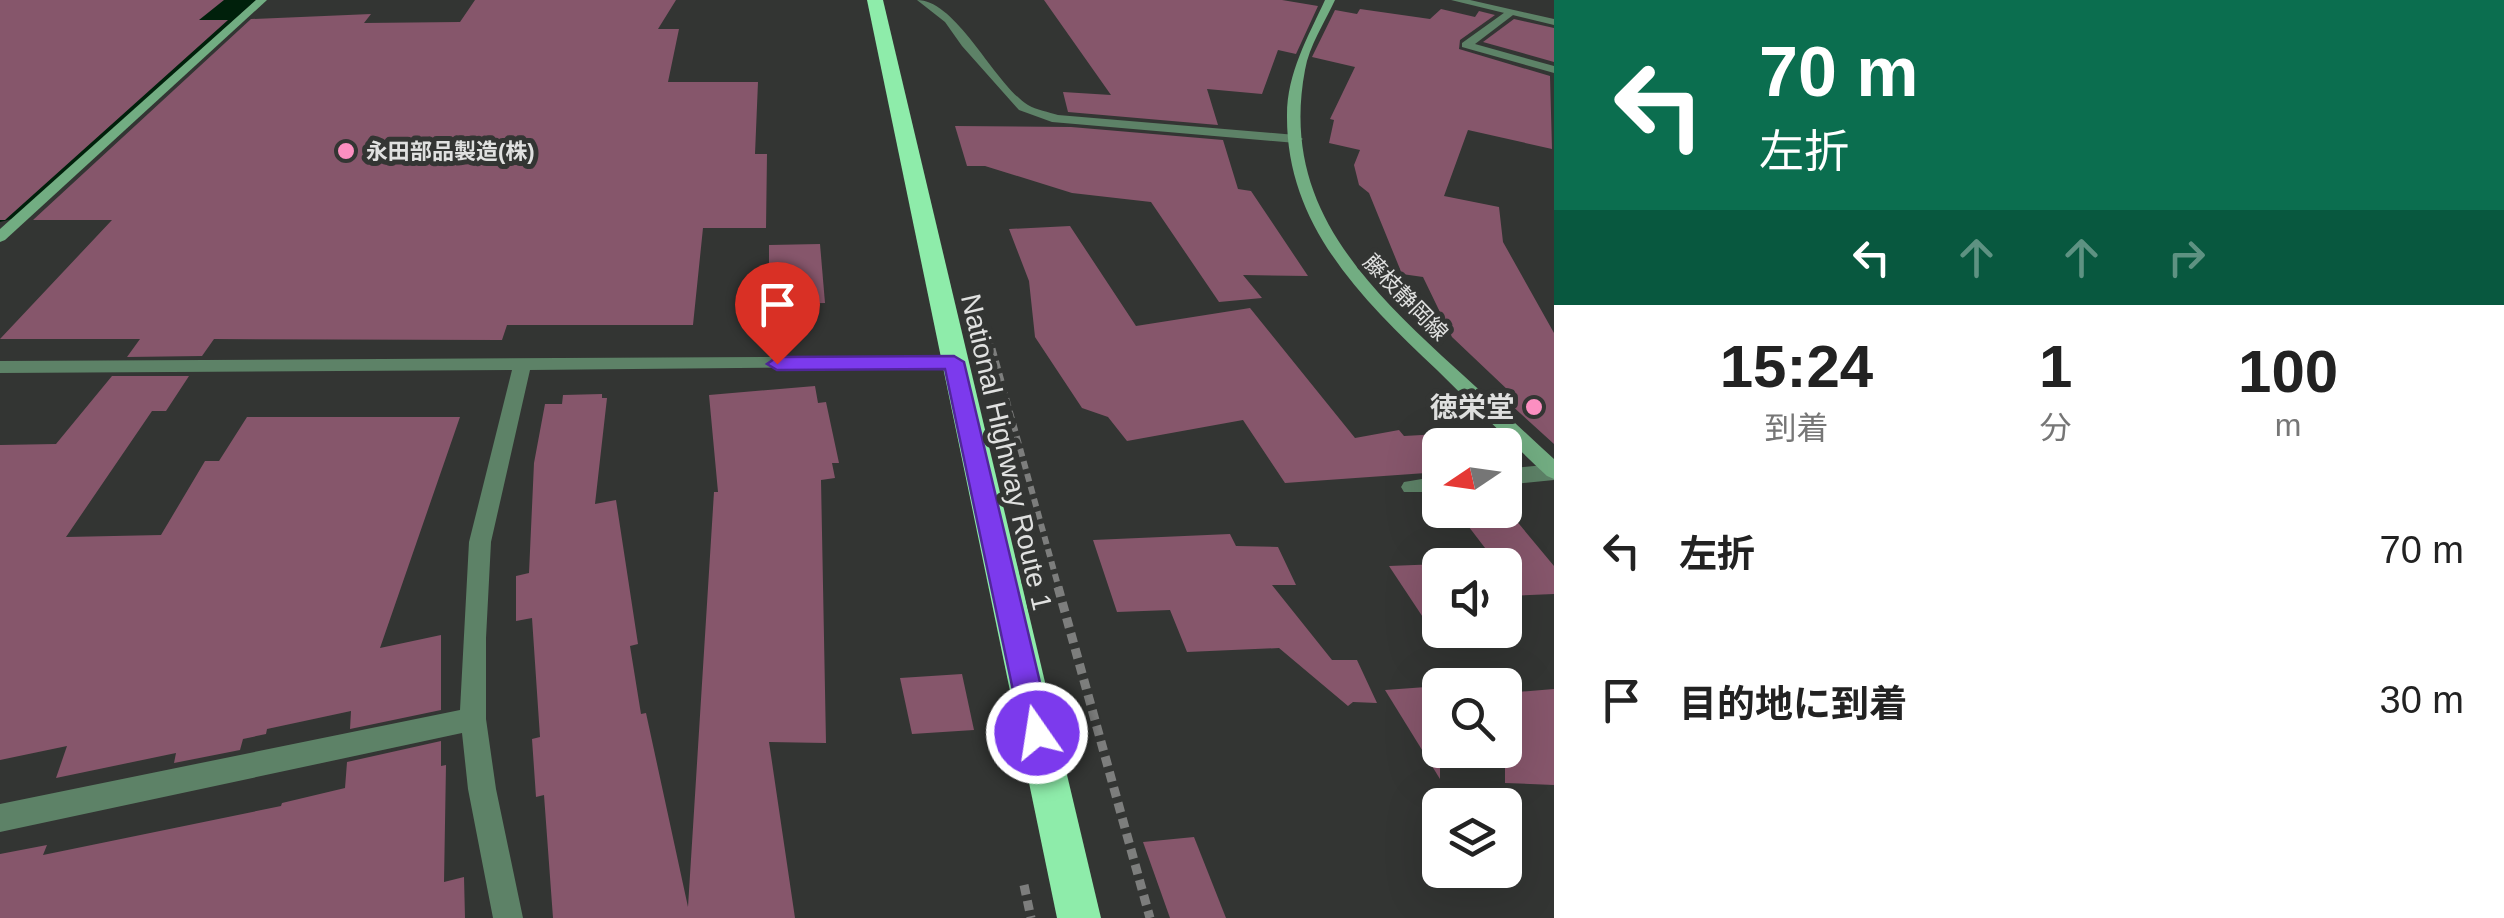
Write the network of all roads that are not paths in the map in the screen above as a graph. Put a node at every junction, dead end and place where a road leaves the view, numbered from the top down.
1 (262, 0) edge
2 (875, 0) edge
3 (922, 0) edge
4 (1330, 0) edge
5 (1456, 0) edge
6 (1525, 0) edge
7 (1512, 12) junction
8 (1554, 22) edge
9 (1554, 70) edge
10 (1296, 139) junction
11 (0, 237) edge
12 (954, 362) junction
13 (522, 366) junction
14 (0, 367) edge
15 (1554, 472) edge
16 (1522, 475) edge
17 (1422, 486) edge
18 (1411, 487) dead end
19 (473, 719) junction
20 (0, 818) edge
21 (508, 918) edge
22 (1079, 918) edge

1 - 11 main road
2 - 12 highway, National Highway Route 1
3 - 10 street
4 - 10 main road, 藤枝静岡線
5 - 7 street
6 - 7 street
7 - 8 street
7 - 9 street
10 - 15 main road, 藤枝静岡線
12 - 13 street
12 - 22 highway, National Highway Route 1
13 - 14 street
13 - 19 street
15 - 16 street
17 - 18 street
19 - 20 street
19 - 21 street

